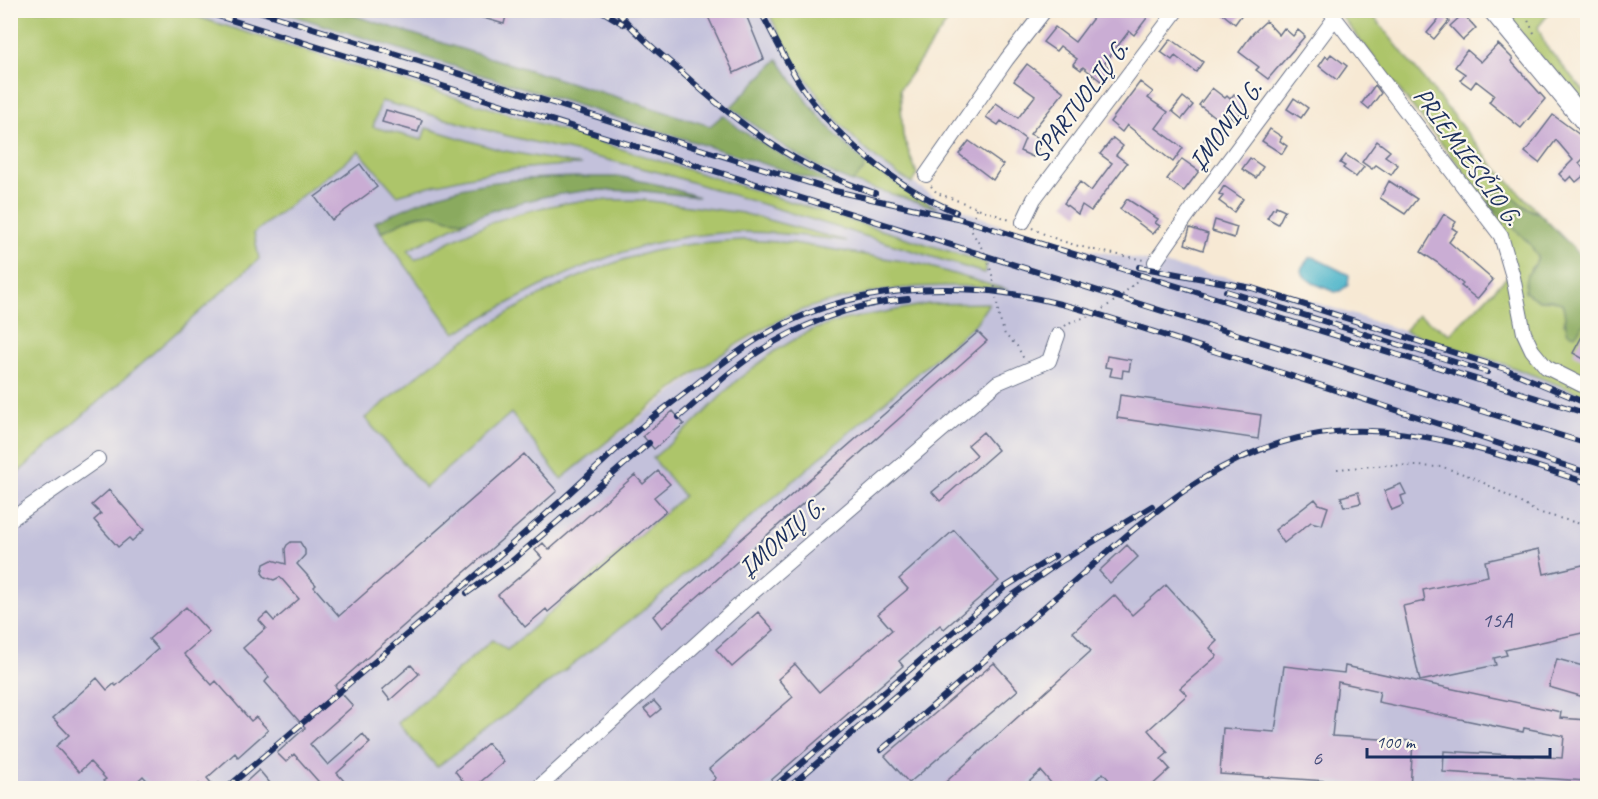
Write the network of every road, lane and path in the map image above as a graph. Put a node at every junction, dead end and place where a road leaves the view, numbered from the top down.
1 (1046, 10) edge
2 (1177, 10) edge
3 (1494, 10) edge
4 (1333, 13) edge
5 (1587, 125) edge
6 (926, 176) dead end
7 (976, 208) dead end
8 (1023, 222) dead end
9 (1155, 262) joint
10 (1058, 335) joint
11 (1030, 369) junction
12 (1587, 388) edge
13 (98, 459) dead end
14 (1337, 469) dead end
15 (10, 520) edge
16 (1587, 526) edge
17 (538, 789) edge

1 - 6 street
2 - 8 street, SPARTUOLIŲ G.
3 - 5 main road
4 - 9 street, ĮMONIŲ G.
4 - 12 street, PRIEMIESČIO G.
7 - 11 path
9 - 10 path
10 - 11 street, ĮMONIŲ G.
11 - 17 street, ĮMONIŲ G.
13 - 15 street
14 - 16 path

